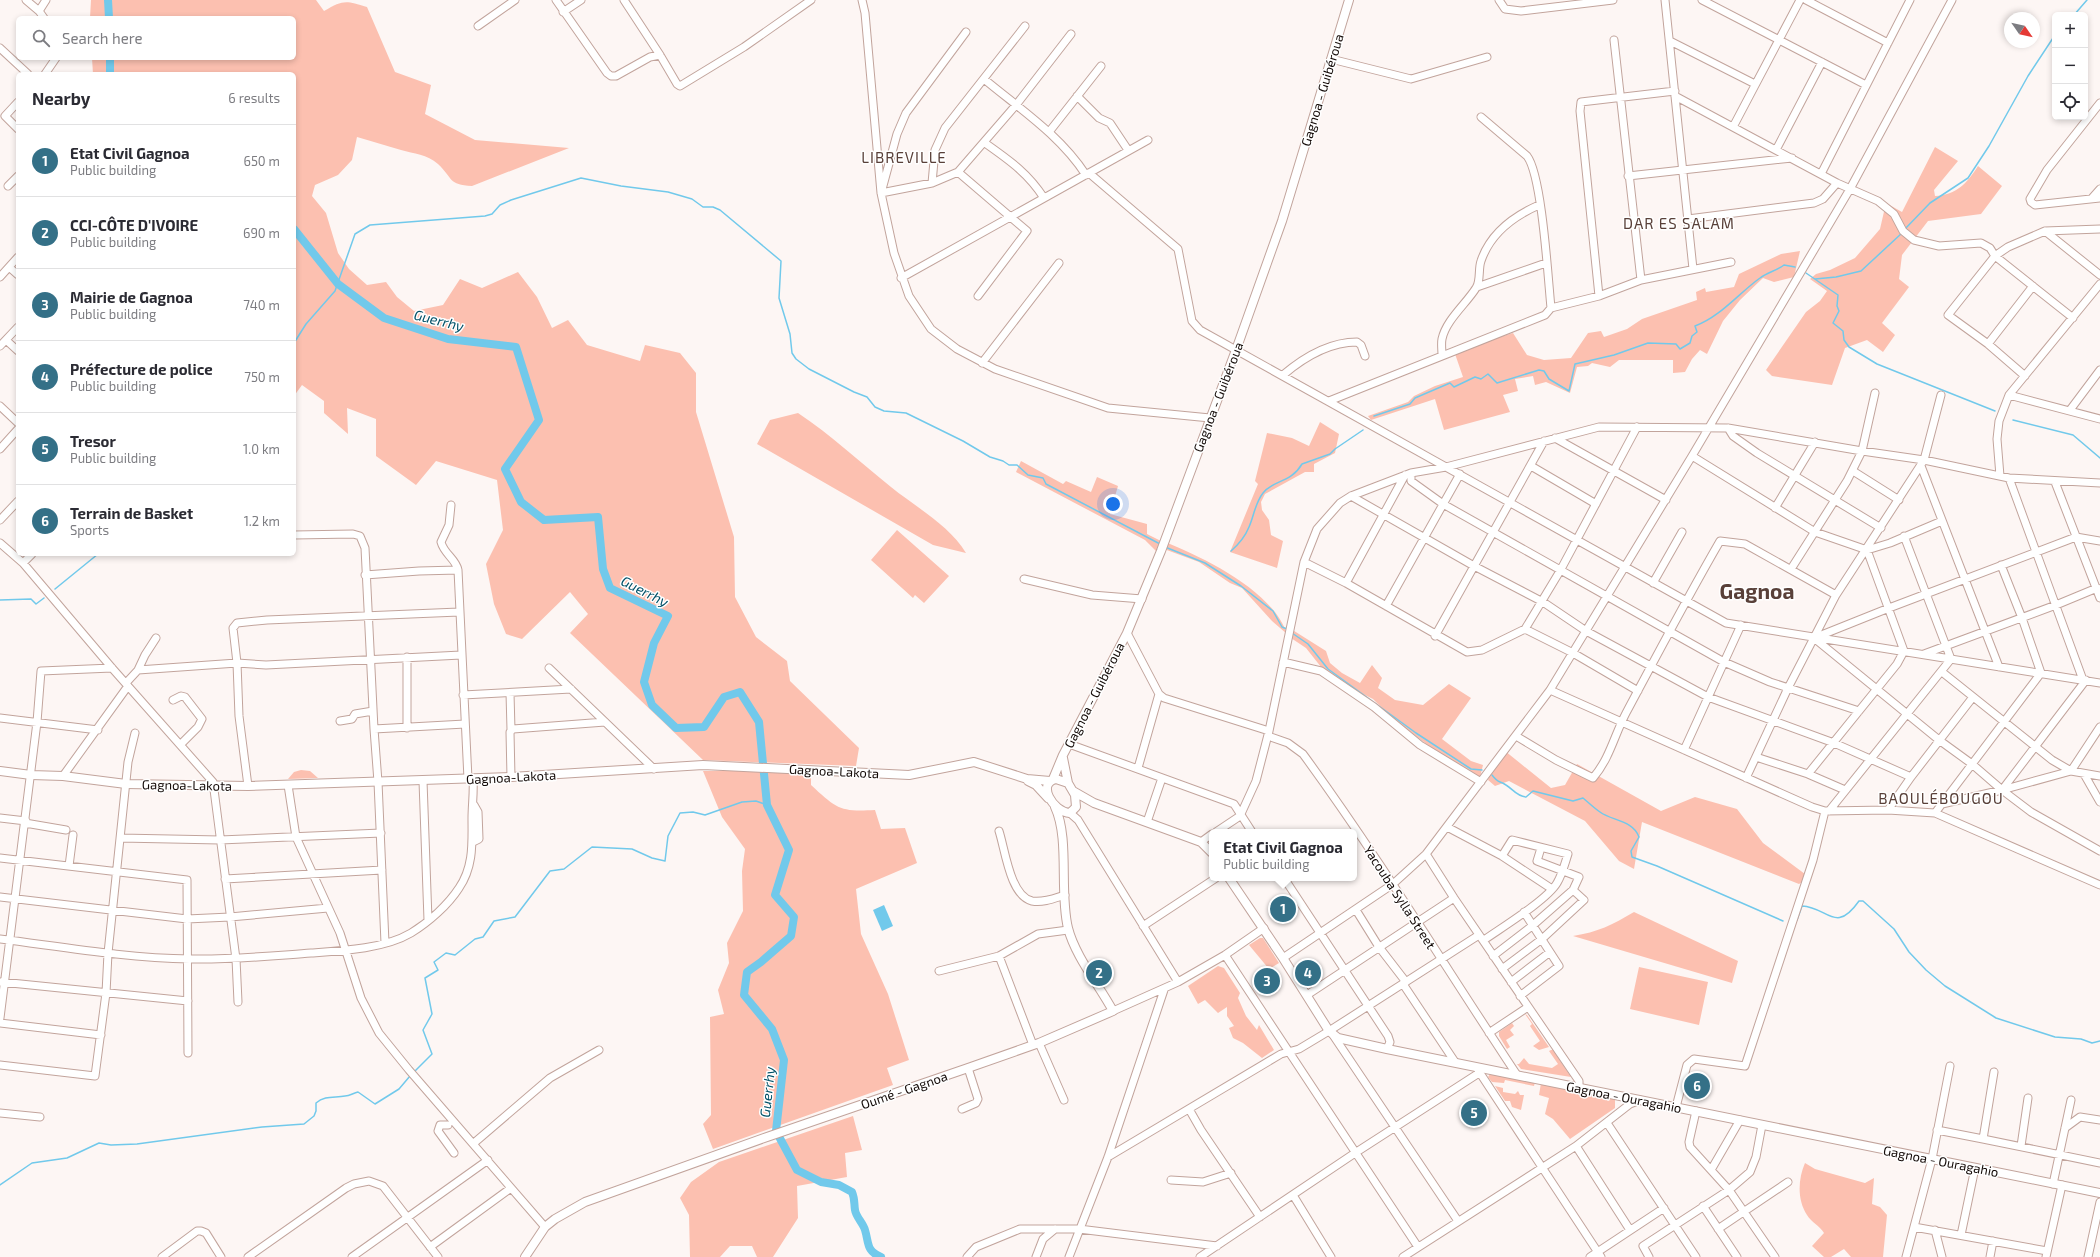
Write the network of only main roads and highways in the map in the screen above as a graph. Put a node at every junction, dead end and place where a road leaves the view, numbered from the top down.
1 (1348, 0) edge
2 (1063, 757) junction
3 (0, 771) edge
4 (1019, 776) junction
5 (1052, 780) junction
6 (1068, 783) junction
7 (1073, 791) junction
8 (1094, 803) junction
9 (1053, 804) junction
10 (1074, 809) junction
11 (1062, 825) junction
12 (1209, 850) edge
13 (1232, 881) edge
14 (2100, 1193) edge
15 (525, 1257) edge

1 - 2 main road, Gagnoa - Guibéroua
2 - 5 main road, Gagnoa - Guibéroua
2 - 6 main road
3 - 4 main road, Gagnoa-Lakota
4 - 5 main road, Gagnoa-Lakota
4 - 9 main road, Gagnoa-Lakota
5 - 6 main road
5 - 9 main road
6 - 7 main road
7 - 8 main road
7 - 10 main road
8 - 10 main road
8 - 12 main road
9 - 10 main road
9 - 11 main road
10 - 11 main road
11 - 15 main road, Oumé - Gagnoa
13 - 14 main road, Gagnoa - Ouragahio

